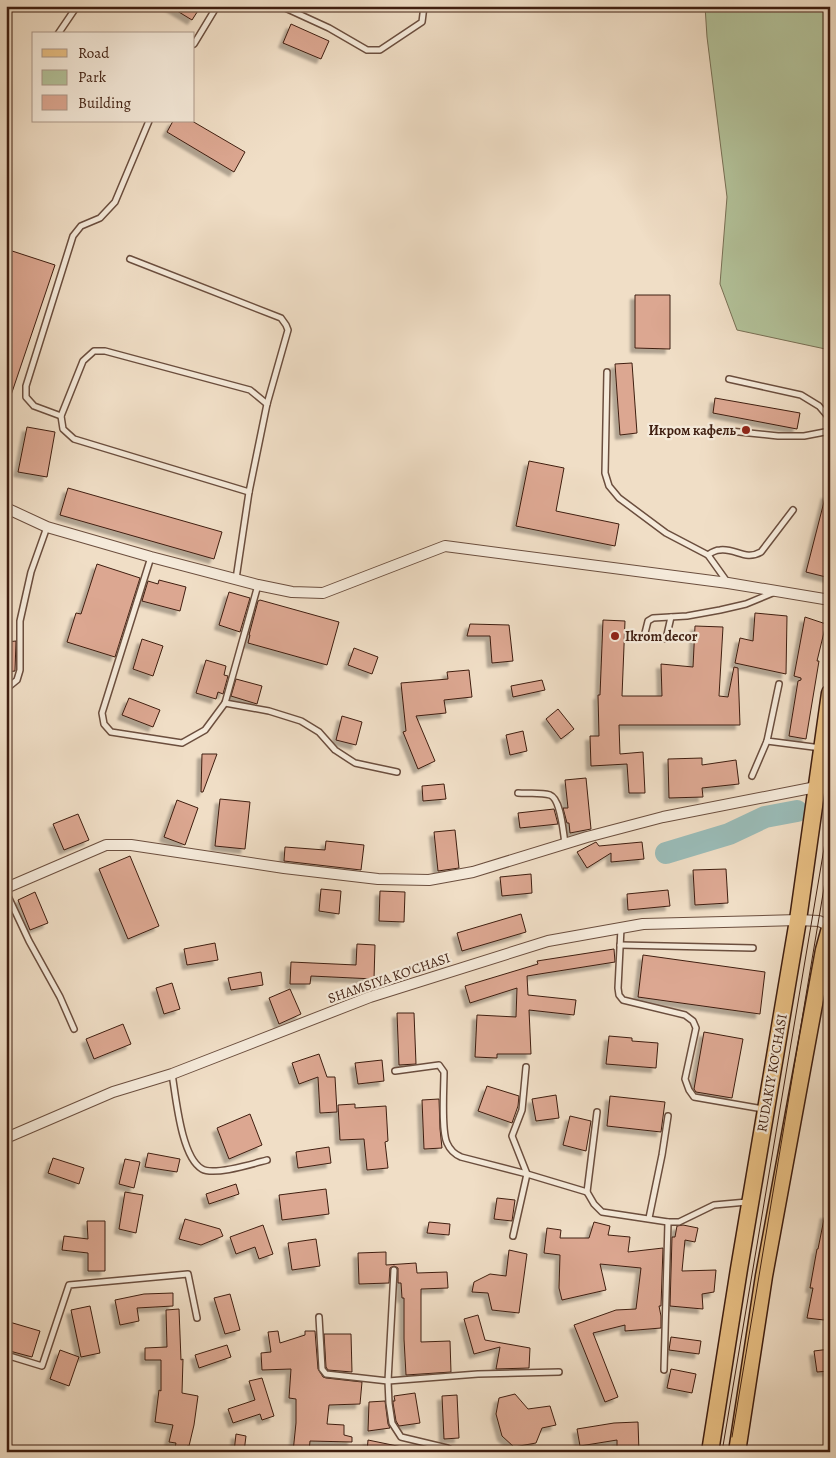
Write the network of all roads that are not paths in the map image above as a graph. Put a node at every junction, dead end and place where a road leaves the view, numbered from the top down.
1 (77, 6) edge
2 (217, 6) edge
3 (281, 6) edge
4 (424, 6) edge
5 (59, 32) edge
6 (195, 42) edge
7 (149, 122) edge
8 (130, 259) dead end
9 (607, 372) dead end
10 (729, 379) dead end
11 (267, 404) junction
12 (61, 416) junction
13 (830, 419) edge
14 (720, 430) dead end
15 (830, 430) edge
16 (248, 492) junction
17 (6, 508) edge
18 (793, 510) dead end
19 (47, 527) junction
20 (708, 554) junction
21 (151, 557) junction
22 (236, 579) junction
23 (728, 583) junction
24 (258, 585) junction
25 (778, 591) junction
26 (830, 600) edge
27 (671, 617) junction
28 (644, 637) dead end
29 (666, 639) dead end
30 (779, 684) dead end
31 (6, 690) edge
32 (830, 693) edge
33 (225, 703) junction
34 (767, 742) junction
35 (821, 748) junction
36 (397, 772) dead end
37 (752, 776) dead end
38 (816, 787) junction
39 (518, 793) dead end
40 (565, 843) junction
41 (6, 888) edge
42 (6, 892) edge
43 (798, 920) junction
44 (830, 927) edge
45 (621, 928) junction
46 (620, 945) junction
47 (753, 948) dead end
48 (74, 1029) dead end
49 (526, 1067) dead end
50 (395, 1070) dead end
51 (172, 1074) junction
52 (766, 1110) junction
53 (598, 1112) dead end
54 (668, 1116) dead end
55 (6, 1138) edge
56 (266, 1160) dead end
57 (527, 1174) junction
58 (587, 1192) junction
59 (750, 1202) junction
60 (649, 1218) junction
61 (668, 1222) junction
62 (513, 1236) dead end
63 (394, 1270) dead end
64 (197, 1318) dead end
65 (319, 1318) dead end
66 (6, 1355) edge
67 (664, 1370) dead end
68 (559, 1372) dead end
69 (388, 1381) junction
70 (456, 1452) edge
71 (710, 1452) edge
72 (737, 1452) edge

1 - 5 lane
2 - 6 lane
3 - 4 lane
7 - 12 lane
8 - 11 lane
9 - 20 lane
10 - 13 lane
11 - 12 lane
11 - 16 lane
12 - 16 lane
14 - 15 lane
16 - 22 lane
17 - 19 street
18 - 20 lane
19 - 21 street
19 - 31 lane
20 - 23 lane
21 - 22 street
21 - 33 lane
22 - 24 street
23 - 24 street
23 - 25 street
24 - 33 lane
25 - 26 street
25 - 27 lane
27 - 28 lane
27 - 29 lane
30 - 34 lane
32 - 35 main road, RUDAKIY KO'CHASI
33 - 36 lane
34 - 35 lane
34 - 37 lane
35 - 38 main road, RUDAKIY KO'CHASI
38 - 40 street
38 - 43 main road, RUDAKIY KO'CHASI
39 - 40 lane
40 - 41 street
42 - 48 lane
43 - 44 street, SHAMSIYA KO'CHASI
43 - 45 street, SHAMSIYA KO'CHASI
43 - 52 main road, RUDAKIY KO'CHASI
44 - 72 main road, RUDAKIY KO'CHASI
45 - 46 lane
45 - 51 street, SHAMSIYA KO'CHASI
46 - 47 lane
46 - 52 lane
49 - 57 lane
50 - 57 lane
51 - 55 street, SHAMSIYA KO'CHASI
51 - 56 lane
52 - 59 main road, RUDAKIY KO'CHASI
53 - 58 lane
54 - 60 lane
57 - 58 lane
57 - 62 lane
58 - 60 lane
59 - 61 lane
59 - 71 main road, RUDAKIY KO'CHASI
60 - 61 lane
61 - 67 lane
63 - 69 lane
64 - 66 lane
65 - 69 lane
68 - 69 lane
69 - 70 lane

